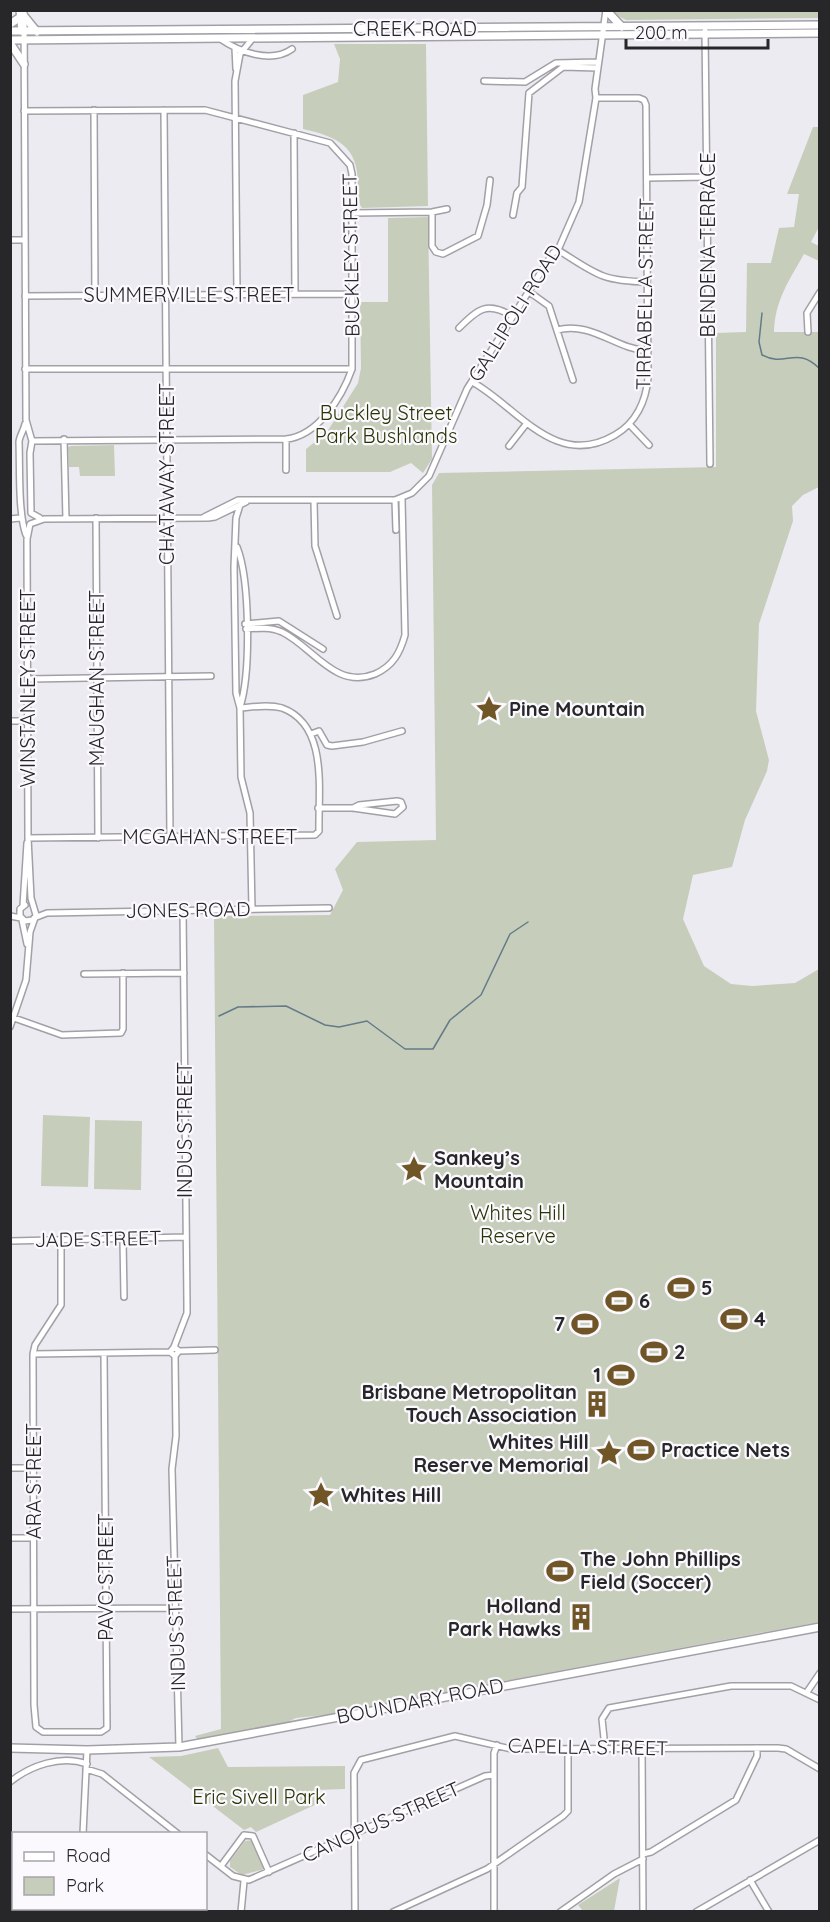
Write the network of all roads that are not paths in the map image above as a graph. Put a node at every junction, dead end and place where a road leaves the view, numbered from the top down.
1 (606, 10) edge
2 (22, 14) edge
3 (10, 24) edge
4 (819, 25) edge
5 (622, 27) junction
6 (706, 30) junction
7 (10, 31) edge
8 (602, 31) junction
9 (37, 32) junction
10 (819, 33) edge
11 (23, 34) junction
12 (219, 38) junction
13 (253, 38) junction
14 (10, 41) edge
15 (235, 48) junction
16 (292, 49) dead end
17 (242, 50) junction
18 (24, 64) junction
19 (562, 64) junction
20 (598, 65) junction
21 (236, 69) junction
22 (484, 81) dead end
23 (596, 98) junction
24 (94, 110) junction
25 (164, 110) junction
26 (24, 111) junction
27 (235, 119) junction
28 (294, 133) junction
29 (708, 177) junction
30 (647, 178) junction
31 (490, 180) dead end
32 (447, 209) dead end
33 (432, 212) junction
34 (352, 213) junction
35 (513, 214) dead end
36 (10, 240) edge
37 (25, 240) junction
38 (558, 250) junction
39 (647, 282) junction
40 (528, 291) junction
41 (819, 292) edge
42 (237, 294) junction
43 (295, 294) junction
44 (352, 294) junction
45 (165, 295) junction
46 (25, 296) junction
47 (95, 296) junction
48 (512, 316) junction
49 (459, 328) dead end
50 (558, 330) junction
51 (808, 332) dead end
52 (648, 351) junction
53 (166, 368) junction
54 (26, 369) junction
55 (352, 369) junction
56 (573, 380) dead end
57 (474, 383) junction
58 (26, 420) junction
59 (527, 423) junction
60 (629, 424) junction
61 (64, 439) junction
62 (167, 439) junction
63 (286, 439) junction
64 (12, 440) dead end
65 (31, 441) junction
66 (20, 442) junction
67 (649, 445) dead end
68 (509, 447) dead end
69 (710, 464) dead end
70 (286, 470) dead end
71 (402, 499) junction
72 (314, 501) junction
73 (395, 501) junction
74 (243, 503) junction
75 (226, 511) junction
76 (31, 514) junction
77 (21, 518) junction
78 (96, 518) junction
79 (167, 518) junction
80 (204, 518) junction
81 (236, 518) junction
82 (10, 519) edge
83 (45, 519) junction
84 (66, 519) junction
85 (30, 523) junction
86 (396, 531) dead end
87 (27, 538) junction
88 (236, 546) junction
89 (337, 616) dead end
90 (246, 626) junction
91 (323, 649) dead end
92 (211, 676) dead end
93 (97, 678) junction
94 (168, 678) junction
95 (28, 679) junction
96 (240, 708) junction
97 (10, 721) edge
98 (28, 721) junction
99 (402, 731) dead end
100 (311, 734) junction
101 (318, 808) junction
102 (353, 808) junction
103 (251, 836) junction
104 (170, 837) junction
105 (28, 838) junction
106 (98, 838) junction
107 (33, 907) junction
108 (22, 908) junction
109 (328, 908) dead end
110 (252, 909) junction
111 (183, 910) junction
112 (10, 913) edge
113 (47, 913) junction
114 (22, 919) junction
115 (33, 919) junction
116 (28, 951) junction
117 (184, 973) junction
118 (84, 974) dead end
119 (123, 974) junction
120 (13, 1015) edge
121 (10, 1027) edge
122 (186, 1238) junction
123 (61, 1239) junction
124 (123, 1239) junction
125 (10, 1241) edge
126 (124, 1297) dead end
127 (215, 1350) dead end
128 (174, 1352) junction
129 (104, 1353) junction
130 (33, 1354) junction
131 (10, 1468) edge
132 (33, 1468) junction
133 (10, 1538) edge
134 (34, 1539) junction
135 (176, 1608) junction
136 (10, 1609) edge
137 (35, 1609) junction
138 (106, 1609) junction
139 (819, 1627) edge
140 (819, 1673) edge
141 (807, 1692) junction
142 (819, 1700) edge
143 (38, 1730) joint
144 (497, 1745) junction
145 (179, 1747) junction
146 (605, 1748) junction
147 (642, 1748) junction
148 (757, 1748) junction
149 (10, 1749) edge
150 (568, 1749) junction
151 (87, 1750) junction
152 (86, 1767) junction
153 (819, 1768) edge
154 (494, 1775) junction
155 (10, 1782) edge
156 (83, 1832) edge
157 (177, 1832) edge
158 (355, 1834) junction
159 (819, 1840) edge
160 (207, 1856) edge
161 (643, 1857) junction
162 (494, 1865) junction
163 (220, 1866) junction
164 (269, 1872) junction
165 (750, 1880) junction
166 (244, 1881) junction
167 (241, 1911) edge
168 (355, 1911) edge
169 (393, 1911) edge
170 (494, 1911) edge
171 (560, 1911) edge
172 (643, 1911) edge
173 (696, 1911) edge
174 (769, 1911) edge

1 - 5 main road
1 - 8 street, GALLIPOLI ROAD
2 - 3 main road
2 - 9 main road
2 - 11 street, WINSTANLEY STREET
4 - 6 main road, CREEK ROAD
5 - 6 main road, CREEK ROAD
5 - 8 main road, CREEK ROAD
6 - 8 main road, CREEK ROAD
6 - 10 main road, CREEK ROAD
6 - 29 street, BENDENA TERRACE
7 - 11 main road, CREEK ROAD
8 - 9 main road, CREEK ROAD
8 - 13 main road, CREEK ROAD
8 - 20 street, GALLIPOLI ROAD
9 - 11 main road, CREEK ROAD
11 - 12 main road, CREEK ROAD
11 - 14 main road, CREEK ROAD
11 - 18 street, WINSTANLEY STREET
12 - 13 main road, CREEK ROAD
12 - 15 street
13 - 17 street
14 - 18 main road
15 - 17 street
15 - 21 street
16 - 17 street
17 - 21 street
18 - 26 street, WINSTANLEY STREET
19 - 20 street
19 - 22 street
19 - 35 street
20 - 23 street, GALLIPOLI ROAD
21 - 27 street
23 - 30 street, TIRRABELLA STREET
23 - 38 street, GALLIPOLI ROAD
24 - 25 street, BUCKLEY STREET
24 - 26 street, BUCKLEY STREET
24 - 47 street
25 - 27 street, BUCKLEY STREET
25 - 45 street, CHATAWAY STREET
26 - 37 street, WINSTANLEY STREET
27 - 28 street, BUCKLEY STREET
27 - 42 street
28 - 34 street, BUCKLEY STREET
28 - 43 street
29 - 30 street
29 - 69 street, BENDENA TERRACE
30 - 39 street, TIRRABELLA STREET
31 - 33 street
32 - 33 street
33 - 34 street
34 - 44 street, BUCKLEY STREET
36 - 37 street
37 - 46 street, WINSTANLEY STREET
38 - 39 street
38 - 40 street, GALLIPOLI ROAD
39 - 52 street, TIRRABELLA STREET
40 - 48 street, GALLIPOLI ROAD
40 - 50 street
41 - 51 street
42 - 43 street, SUMMERVILLE STREET
42 - 45 street, SUMMERVILLE STREET
43 - 44 street, SUMMERVILLE STREET
44 - 55 street, BUCKLEY STREET
45 - 47 street, SUMMERVILLE STREET
45 - 53 street, CHATAWAY STREET
46 - 47 street, SUMMERVILLE STREET
46 - 54 street, WINSTANLEY STREET
48 - 49 street
48 - 57 street, GALLIPOLI ROAD
50 - 52 street
50 - 56 street
52 - 60 street, TIRRABELLA STREET
53 - 54 street
53 - 55 street
53 - 62 street, CHATAWAY STREET
54 - 58 street, WINSTANLEY STREET
55 - 63 street, BUCKLEY STREET
57 - 59 street, TIRRABELLA STREET
57 - 71 street, GALLIPOLI ROAD
58 - 65 street, WINSTANLEY STREET
58 - 66 street, WINSTANLEY STREET
59 - 60 street, TIRRABELLA STREET
59 - 68 street
60 - 67 street
61 - 62 street
61 - 65 street
61 - 84 street
62 - 63 street
62 - 79 street, CHATAWAY STREET
63 - 70 street
64 - 66 street
65 - 66 street
65 - 66 street
65 - 76 street, WINSTANLEY STREET
66 - 77 street, WINSTANLEY STREET
71 - 73 street, GALLIPOLI ROAD
71 - 90 street
72 - 73 street, GALLIPOLI ROAD
72 - 74 street, GALLIPOLI ROAD
72 - 89 street
73 - 86 street
74 - 75 street, GALLIPOLI ROAD
74 - 80 street, GALLIPOLI ROAD
74 - 81 street
75 - 80 street, GALLIPOLI ROAD
75 - 81 street
76 - 77 street
76 - 83 street, GALLIPOLI ROAD
76 - 85 street, WINSTANLEY STREET
77 - 82 street
77 - 85 street
77 - 87 street, WINSTANLEY STREET
78 - 79 street, GALLIPOLI ROAD
78 - 84 street, GALLIPOLI ROAD
78 - 93 street, MAUGHAN STREET
79 - 80 street, GALLIPOLI ROAD
79 - 94 street, CHATAWAY STREET
81 - 88 street
83 - 84 street, GALLIPOLI ROAD
83 - 85 street, GALLIPOLI ROAD
85 - 87 street, WINSTANLEY STREET
87 - 95 street, WINSTANLEY STREET
88 - 90 street
88 - 96 street
90 - 91 street
90 - 96 street
92 - 94 street
93 - 94 street
93 - 95 street
93 - 106 street, MAUGHAN STREET
94 - 104 street, CHATAWAY STREET
95 - 98 street, WINSTANLEY STREET
96 - 100 street
96 - 103 street
97 - 98 street
98 - 105 street, WINSTANLEY STREET
99 - 100 street
100 - 101 street, MCGAHAN STREET
101 - 102 street
101 - 103 street, MCGAHAN STREET
102 - 102 street
103 - 104 street, MCGAHAN STREET
103 - 110 street
104 - 106 street, MCGAHAN STREET
105 - 106 street, MCGAHAN STREET
105 - 107 street, WINSTANLEY STREET
105 - 108 street, WINSTANLEY STREET
107 - 108 street, JONES ROAD
107 - 113 street, JONES ROAD
107 - 115 street, WINSTANLEY STREET
108 - 112 street
108 - 114 street, WINSTANLEY STREET
109 - 110 street, JONES ROAD
110 - 111 street, JONES ROAD
111 - 113 street, JONES ROAD
111 - 117 street, INDUS STREET
112 - 114 street
113 - 115 street, JONES ROAD
114 - 115 street
114 - 116 street, WINSTANLEY STREET
115 - 116 street, WINSTANLEY STREET
116 - 120 street
117 - 119 street
117 - 122 street, INDUS STREET
118 - 119 street
119 - 120 street
120 - 121 street
122 - 124 street, JADE STREET
122 - 128 street, INDUS STREET
123 - 124 street, JADE STREET
123 - 125 street, JADE STREET
123 - 130 street, ARA STREET
124 - 126 street
127 - 128 street
128 - 129 street
128 - 135 street, INDUS STREET
129 - 130 street
129 - 138 street, PAVO STREET
130 - 132 street, ARA STREET
131 - 132 street
132 - 134 street, ARA STREET
133 - 134 street
134 - 137 street, ARA STREET
135 - 138 street
135 - 145 street, INDUS STREET
136 - 137 street
137 - 138 street
137 - 143 street, ARA STREET
138 - 143 street, PAVO STREET
139 - 145 main road, BOUNDARY ROAD
140 - 141 street
141 - 142 street
141 - 146 street
144 - 150 street, CAPELLA STREET
144 - 154 street
144 - 158 street, CAPELLA STREET
145 - 151 main road, BOUNDARY ROAD
146 - 147 street, CAPELLA STREET
146 - 150 street, CAPELLA STREET
147 - 148 street, CAPELLA STREET
147 - 161 street
148 - 153 street, CAPELLA STREET
148 - 161 street
149 - 151 main road, BOUNDARY ROAD
150 - 162 street
151 - 152 street
152 - 155 street
152 - 156 street
152 - 157 street
154 - 158 street, CANOPUS STREET
154 - 162 street
158 - 164 street, CANOPUS STREET
158 - 168 street
159 - 165 street
160 - 163 street
161 - 171 street
161 - 172 street
162 - 169 street
162 - 170 street
163 - 164 street
163 - 166 street
164 - 166 street, CANOPUS STREET
165 - 173 street
165 - 174 street
166 - 167 street

